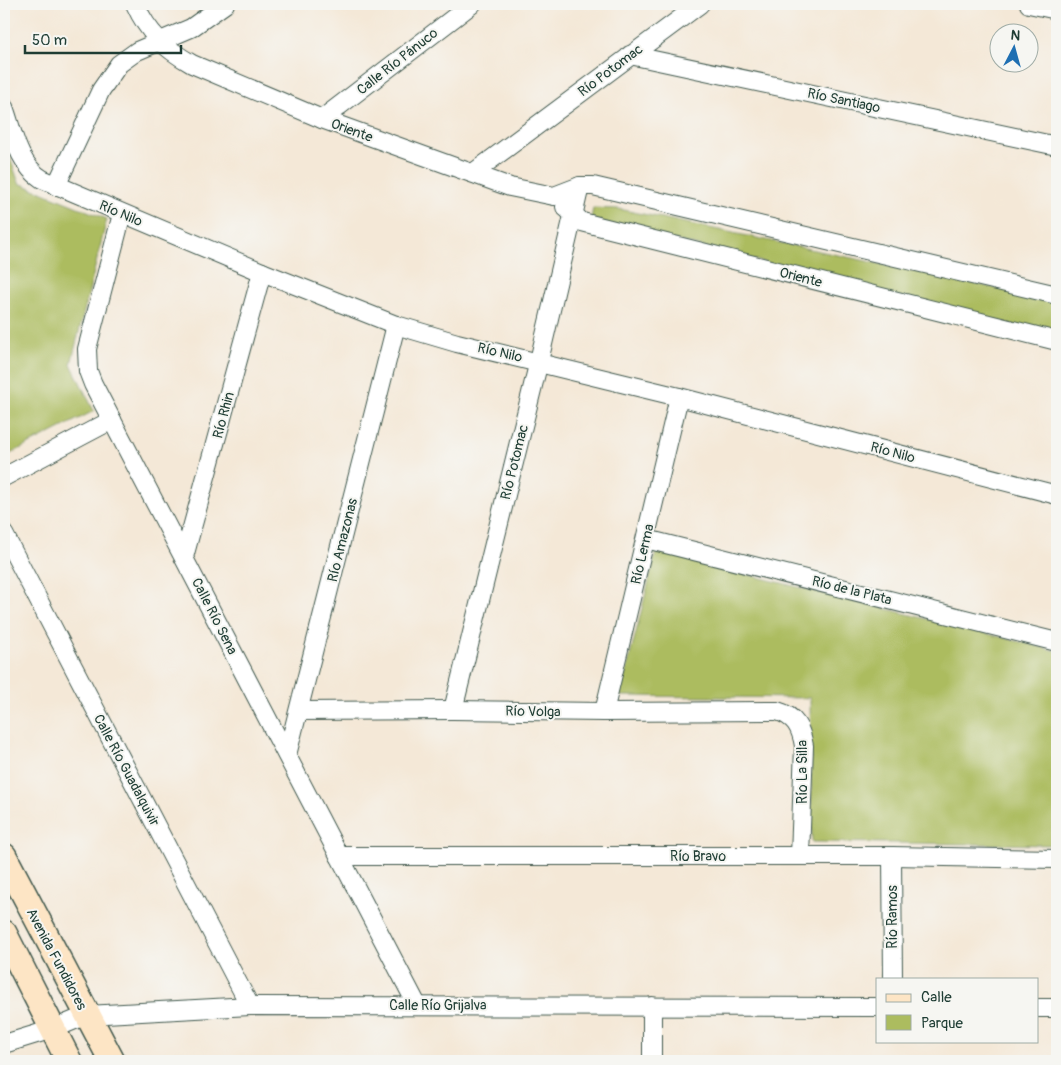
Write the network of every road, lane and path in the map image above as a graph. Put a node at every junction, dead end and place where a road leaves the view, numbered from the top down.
1 (134, 4) edge
2 (225, 4) edge
3 (472, 4) edge
4 (700, 4) edge
5 (1029, 4) edge
6 (1057, 10) edge
7 (160, 42) junction
8 (630, 55) junction
9 (4, 107) edge
10 (322, 119) junction
11 (1057, 146) edge
12 (473, 173) junction
13 (56, 186) junction
14 (580, 186) junction
15 (554, 196) junction
16 (122, 214) junction
17 (572, 214) junction
18 (262, 272) junction
19 (1057, 295) edge
20 (396, 325) junction
21 (1057, 342) edge
22 (539, 361) junction
23 (679, 397) junction
24 (112, 420) junction
25 (4, 477) edge
26 (1057, 495) edge
27 (4, 534) edge
28 (646, 539) junction
29 (184, 557) junction
30 (1057, 642) edge
31 (453, 710) junction
32 (768, 710) joint
33 (299, 711) junction
34 (604, 712) junction
35 (287, 755) junction
36 (4, 856) edge
37 (340, 856) junction
38 (800, 856) junction
39 (892, 856) junction
40 (1057, 859) edge
41 (4, 933) edge
42 (893, 978) edge
43 (417, 1005) junction
44 (250, 1006) junction
45 (652, 1006) junction
46 (876, 1007) edge
47 (1038, 1008) edge
48 (1057, 1008) edge
49 (87, 1015) junction
50 (53, 1029) junction
51 (4, 1044) edge
52 (69, 1061) edge
53 (112, 1061) edge
54 (652, 1061) edge

1 - 7 street, Oriente
2 - 7 street
3 - 10 street, Calle Río Pánuco
4 - 8 street, Río Potomac
5 - 6 street
7 - 10 street, Oriente
7 - 13 street
8 - 11 street, Río Santiago
8 - 12 street, Río Potomac
9 - 13 street, Río Nilo
10 - 12 street, Oriente
12 - 15 street, Oriente
13 - 16 street, Río Nilo
14 - 15 street
14 - 17 street, Río Potomac
14 - 19 street
15 - 17 street, Oriente
16 - 18 street, Río Nilo
16 - 24 street, Calle Río Sena
17 - 21 street, Oriente
17 - 22 street, Río Potomac
18 - 20 street, Río Nilo
18 - 29 street, Río Rhin
20 - 22 street, Río Nilo
20 - 33 street, Río Amazonas
22 - 23 street, Río Nilo
22 - 31 street, Río Potomac
23 - 26 street, Río Nilo
23 - 28 street, Río Lerma
24 - 25 street
24 - 29 street, Calle Río Sena
27 - 44 street, Calle Río Guadalquivir
28 - 30 street, Río de la Plata
28 - 34 street, Río Lerma
29 - 35 street, Calle Río Sena
31 - 33 street, Río Volga
31 - 34 street, Río Volga
32 - 34 street, Río Volga
32 - 38 street, Río La Silla
33 - 35 street, Río Amazonas
35 - 37 street, Calle Río Sena
36 - 49 street, Avenida Fundidores
37 - 38 street, Río Bravo
37 - 43 street, Calle Río Sena
38 - 39 street, Río Bravo
39 - 40 street, Río Bravo
39 - 42 street, Río Ramos
41 - 50 street
43 - 44 street, Calle Río Grijalva
43 - 45 street, Calle Río Grijalva
44 - 49 street, Calle Río Grijalva
45 - 46 street, Calle Río Grijalva
45 - 54 street
47 - 48 street
49 - 50 street, Calle Río Grijalva
49 - 53 street, Avenida Fundidores
50 - 51 street, Calle Río Grijalva
50 - 52 street

